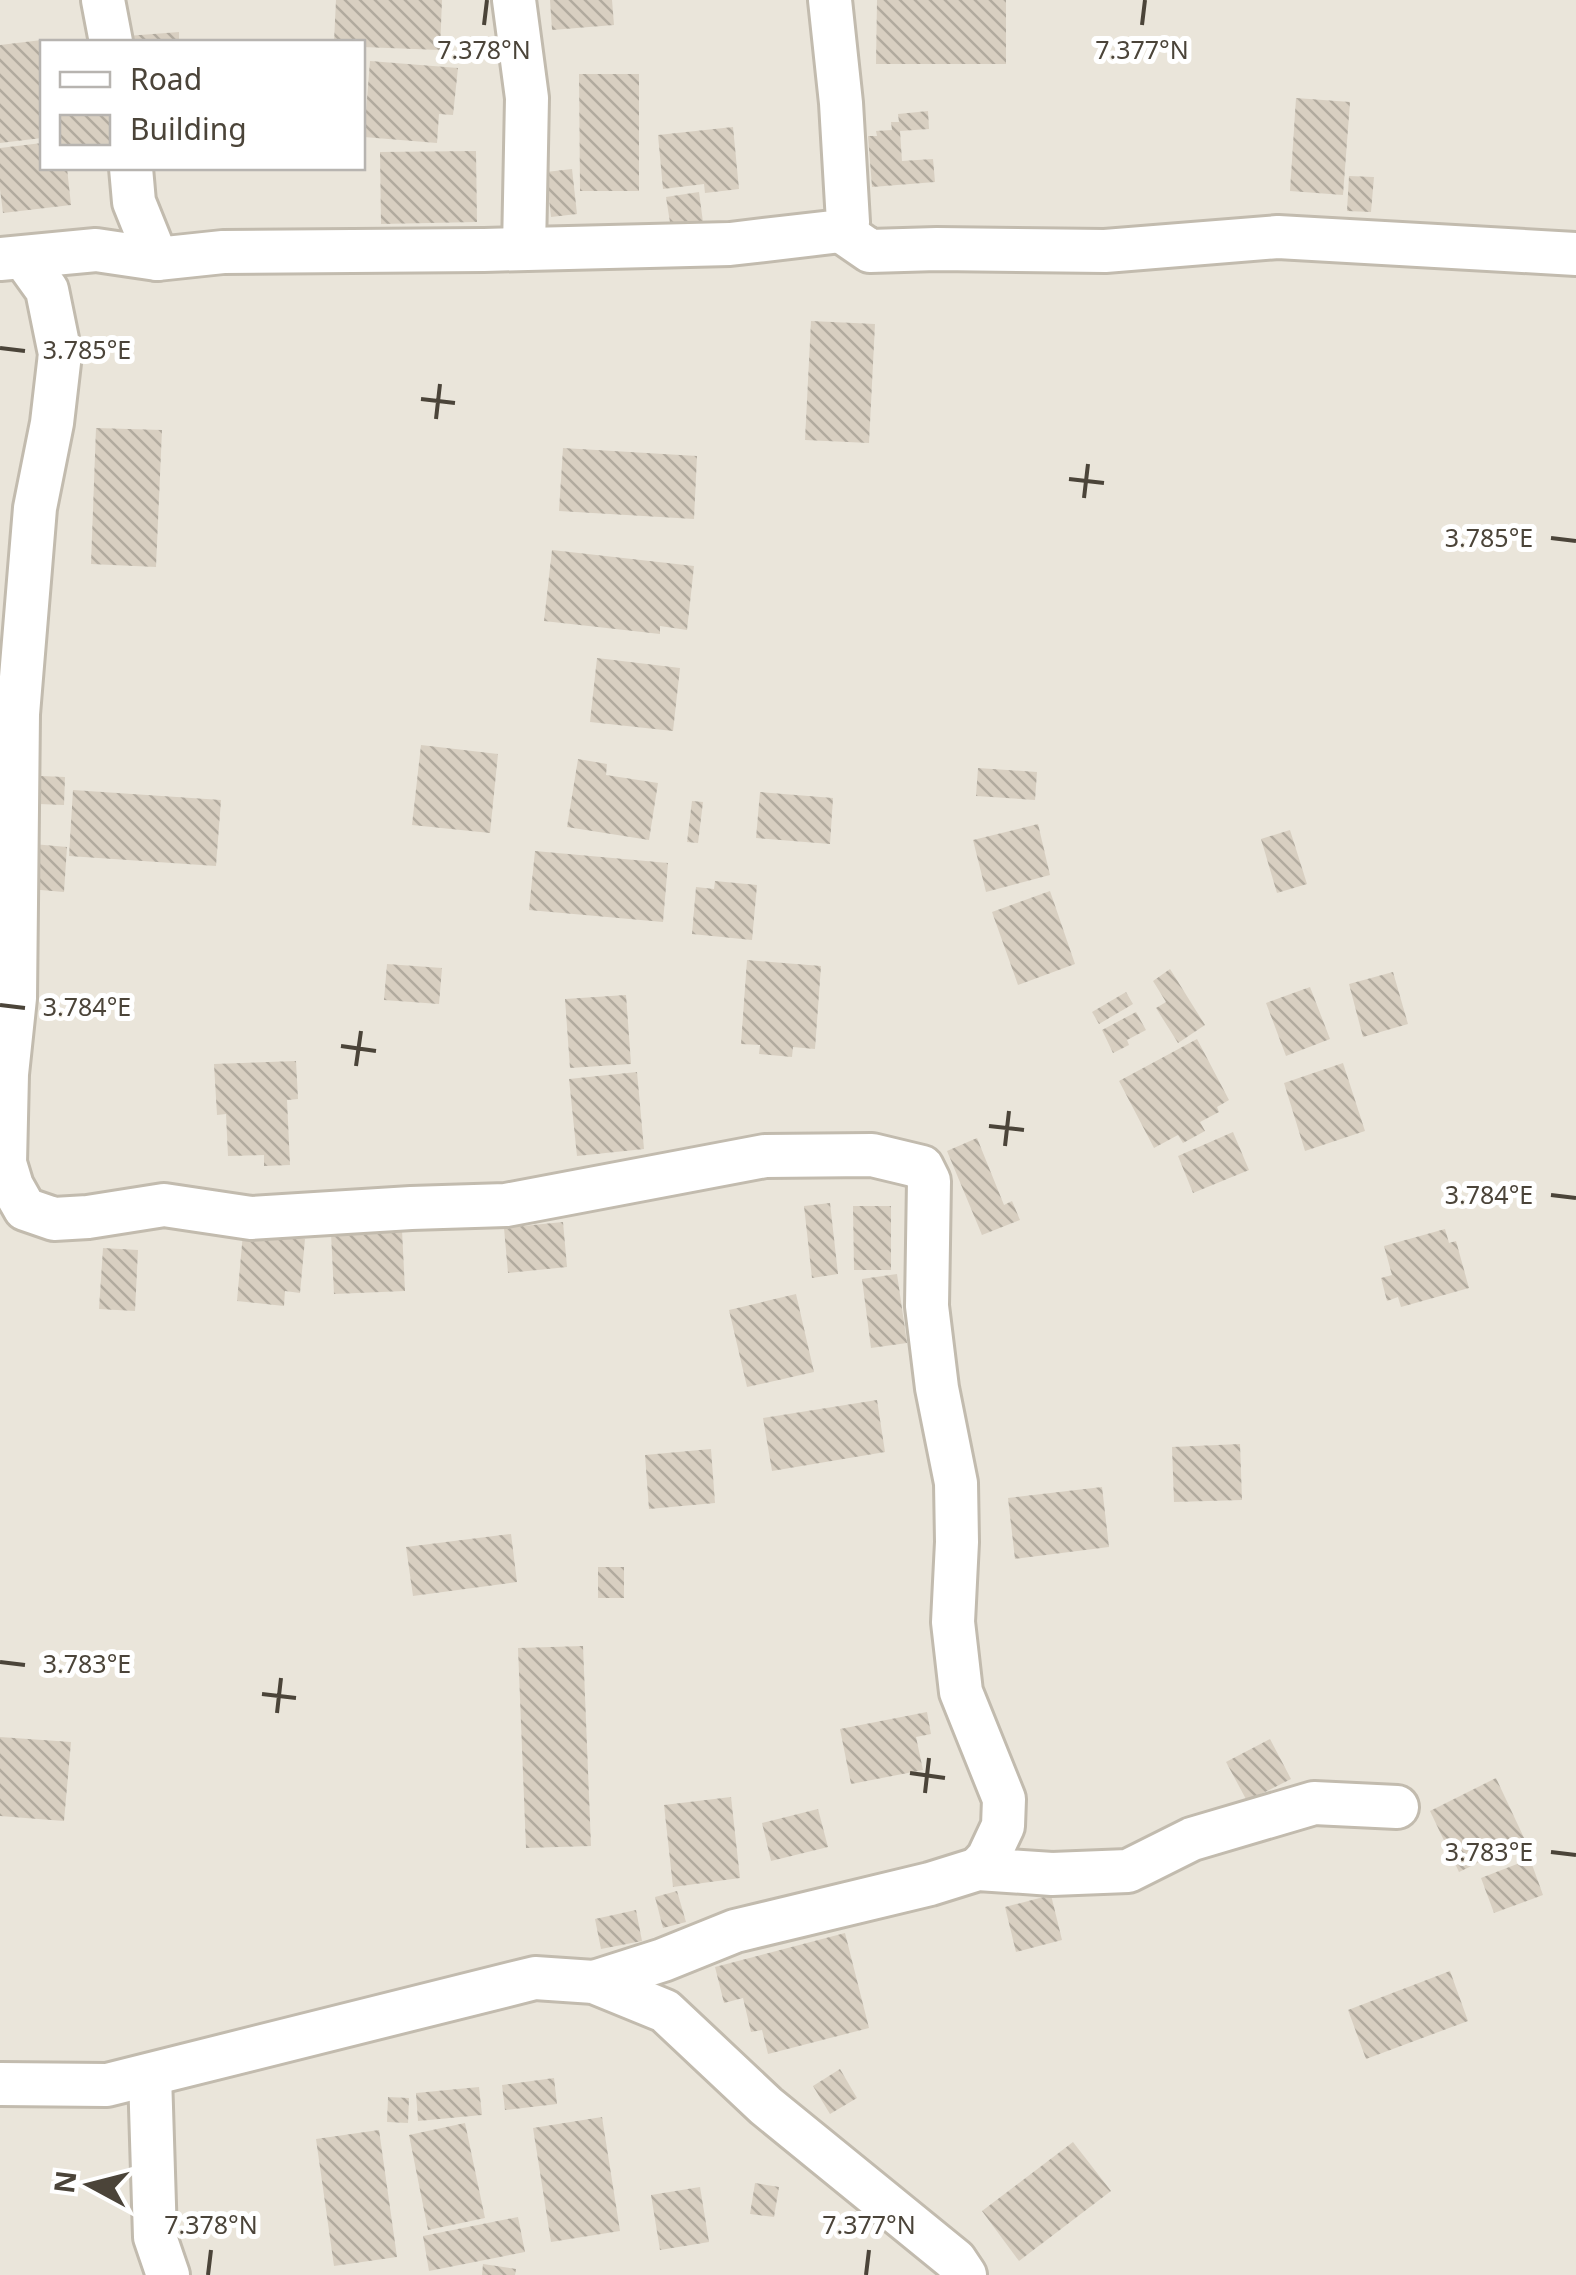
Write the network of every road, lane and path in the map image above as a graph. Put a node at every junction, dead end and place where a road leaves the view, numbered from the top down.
1 (103, 0) edge
2 (514, 0) edge
3 (830, 0) edge
4 (111, 40) edge
5 (131, 170) edge
6 (840, 231) junction
7 (524, 249) junction
8 (1576, 254) edge
9 (12, 258) edge
10 (157, 259) junction
11 (1397, 1807) dead end
12 (978, 1869) junction
13 (594, 1982) junction
14 (150, 2075) junction
15 (0, 2084) edge
16 (168, 2275) edge
17 (965, 2275) edge

1 - 4 street
2 - 7 street
3 - 6 street
5 - 10 street
6 - 7 street
6 - 8 street
7 - 10 street
9 - 10 street
9 - 12 street
11 - 12 street
12 - 13 street
13 - 14 street
13 - 17 street
14 - 15 street
14 - 16 street

